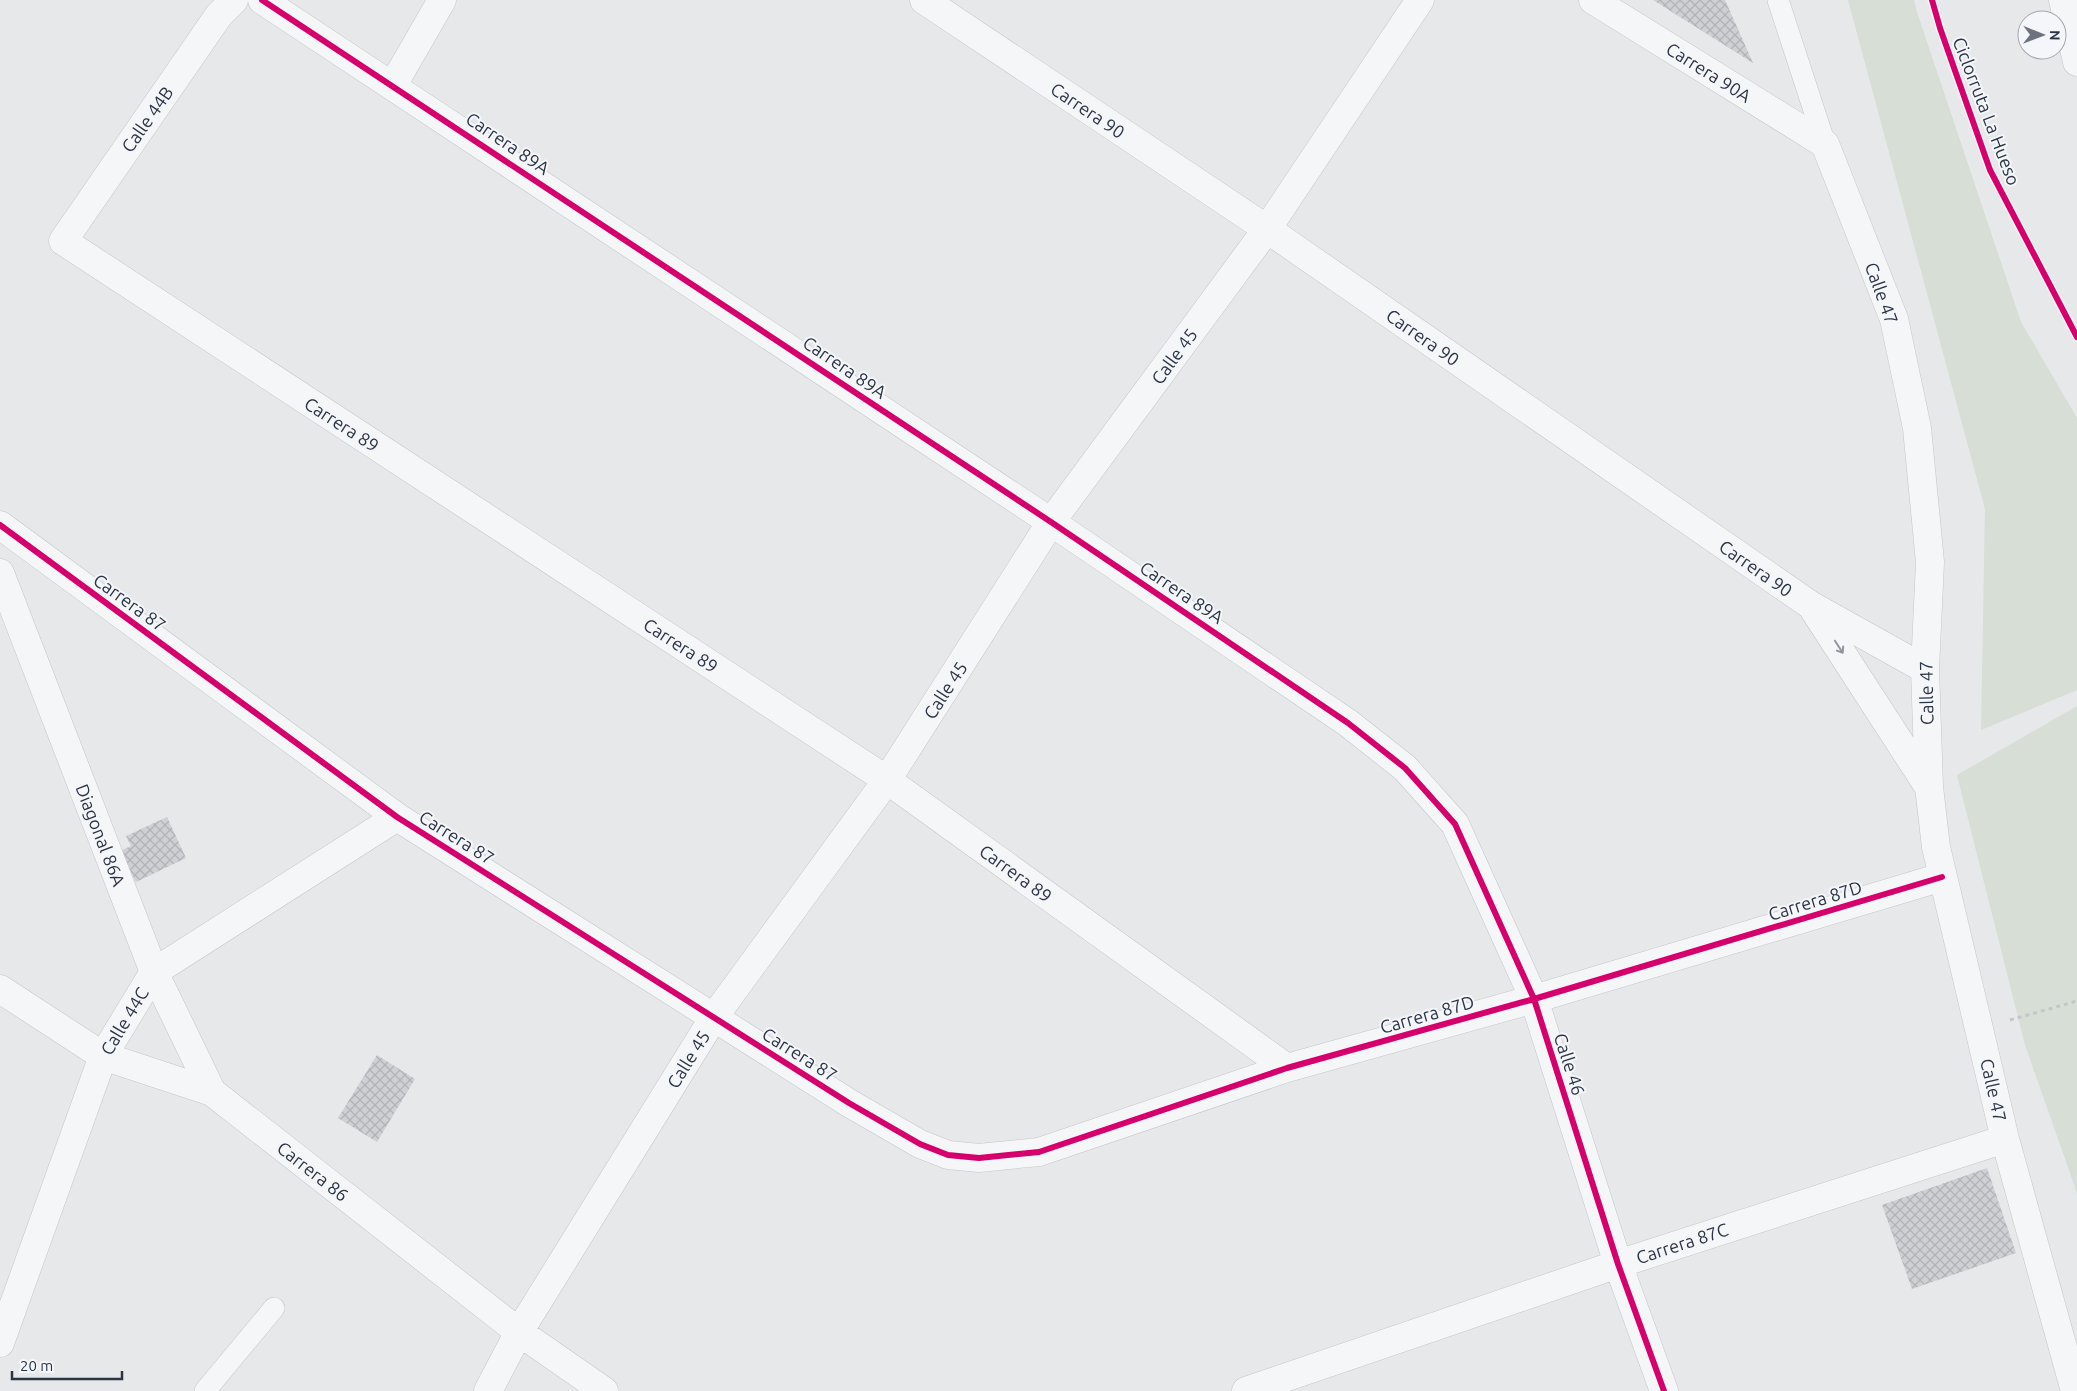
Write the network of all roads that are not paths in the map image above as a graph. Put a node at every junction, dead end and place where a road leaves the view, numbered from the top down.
1 (234, 0) edge
2 (263, 0) edge
3 (442, 0) edge
4 (924, 0) edge
5 (1420, 0) edge
6 (1593, 0) edge
7 (1778, 0) edge
8 (2063, 0) edge
9 (2077, 62) edge
10 (393, 85) junction
11 (1825, 144) junction
12 (1267, 229) junction
13 (63, 241) joint
14 (1051, 522) junction
15 (0, 525) edge
16 (0, 573) edge
17 (1812, 606) junction
18 (1925, 669) junction
19 (1405, 768) joint
20 (887, 780) junction
21 (1929, 787) junction
22 (397, 817) junction
23 (1942, 877) junction
24 (154, 972) junction
25 (0, 989) edge
26 (1534, 999) junction
27 (714, 1017) junction
28 (103, 1056) junction
29 (1287, 1068) junction
30 (212, 1092) junction
31 (2005, 1139) junction
32 (920, 1144) joint
33 (1618, 1264) junction
34 (274, 1308) dead end
35 (519, 1332) junction
36 (0, 1343) edge
37 (205, 1391) edge
38 (488, 1391) edge
39 (604, 1391) edge
40 (1246, 1391) edge
41 (1664, 1391) edge
42 (2075, 1391) edge

1 - 13 street, Calle 44B
2 - 10 street, Carrera 89A
3 - 10 street
4 - 12 street, Carrera 90
5 - 12 street, Calle 45
6 - 11 street, Carrera 90A
7 - 11 lane, Calle 47
8 - 9 street
10 - 14 street, Carrera 89A
11 - 18 street, Calle 47
12 - 14 street, Calle 45
12 - 17 street, Carrera 90
13 - 20 street, Carrera 89
14 - 19 street, Carrera 89A
14 - 20 street, Calle 45
15 - 22 street, Carrera 87
16 - 24 street, Diagonal 86A
17 - 18 street, Carrera 90
17 -> 21 street
18 - 21 street, Calle 47
19 - 26 street, Calle 46
20 - 27 street, Calle 45
20 - 29 street, Carrera 89
21 - 23 street, Calle 47
22 - 24 street, Calle 44C
22 - 27 street, Carrera 87
23 - 26 street, Carrera 87D
23 - 31 street, Calle 47
24 - 28 street, Calle 44C
24 - 30 street, Diagonal 86A
25 - 28 street, Carrera 86
26 - 29 street, Carrera 87D
26 - 33 street, Calle 46
27 - 32 street, Carrera 87
27 - 35 street, Calle 45
28 - 30 street, Carrera 86
28 - 36 street, Calle 44C
29 - 32 street, Carrera 87D
30 - 35 street, Carrera 86
31 - 33 street, Carrera 87C
31 - 42 street, Calle 47
33 - 40 street, Carrera 87C
33 - 41 street, Calle 46
34 - 37 lane
35 - 38 street, Calle 45
35 - 39 street, Carrera 86

